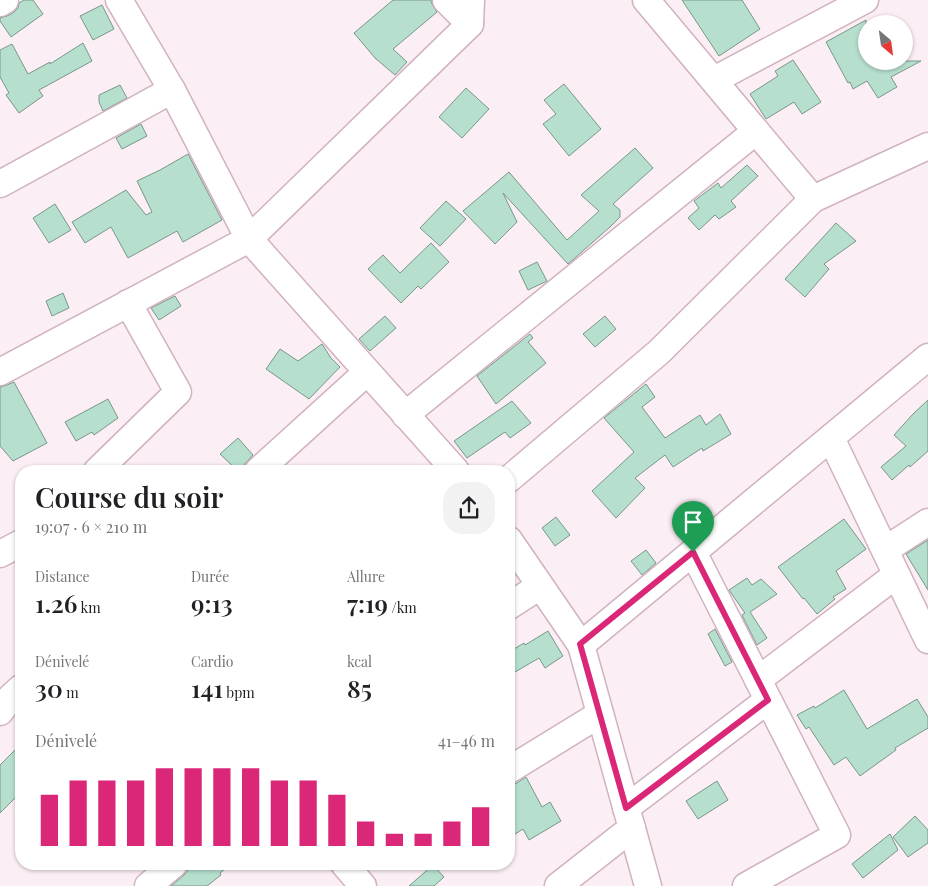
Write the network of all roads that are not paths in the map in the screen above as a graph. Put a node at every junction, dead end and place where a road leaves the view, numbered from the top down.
1 (5, 0) edge
2 (119, 0) edge
3 (446, 0) edge
4 (646, 0) edge
5 (865, 0) edge
6 (0, 3) edge
7 (470, 12) edge
8 (714, 80) junction
9 (172, 90) junction
10 (756, 131) junction
11 (928, 146) edge
12 (0, 184) edge
13 (813, 199) junction
14 (249, 239) junction
15 (128, 303) junction
16 (928, 358) edge
17 (0, 372) edge
18 (367, 372) junction
19 (405, 415) junction
20 (830, 438) junction
21 (103, 465) edge
22 (265, 465) edge
23 (448, 465) edge
24 (515, 474) edge
25 (928, 522) edge
26 (15, 546) edge
27 (515, 549) edge
28 (884, 550) junction
29 (693, 552) junction
30 (0, 554) edge
31 (896, 575) junction
32 (540, 586) junction
33 (515, 602) edge
34 (928, 640) edge
35 (580, 644) junction
36 (763, 690) junction
37 (15, 694) edge
38 (0, 712) edge
39 (600, 714) junction
40 (515, 766) edge
41 (629, 818) junction
42 (167, 870) edge
43 (148, 886) edge
44 (558, 886) edge
45 (648, 886) edge
46 (746, 886) edge

1 - 6 street
2 - 9 street
3 - 7 street
4 - 8 street
5 - 8 street
7 - 14 street
8 - 10 street
9 - 12 street
9 - 14 street
10 - 13 street
10 - 19 street
11 - 13 street
13 - 24 street
14 - 15 street
14 - 18 street
15 - 17 street
15 - 21 street
16 - 20 street
18 - 19 street
18 - 22 street
19 - 23 street
20 - 28 street
20 - 29 street
25 - 28 street
26 - 30 street
27 - 32 street
28 - 31 street
29 - 35 street
29 - 36 street
31 - 34 street
31 - 36 street
32 - 33 street
32 - 35 street
35 - 39 street
36 - 41 street
36 - 46 street
37 - 38 street
39 - 40 street
39 - 41 street
41 - 44 street
41 - 45 street
42 - 43 street

